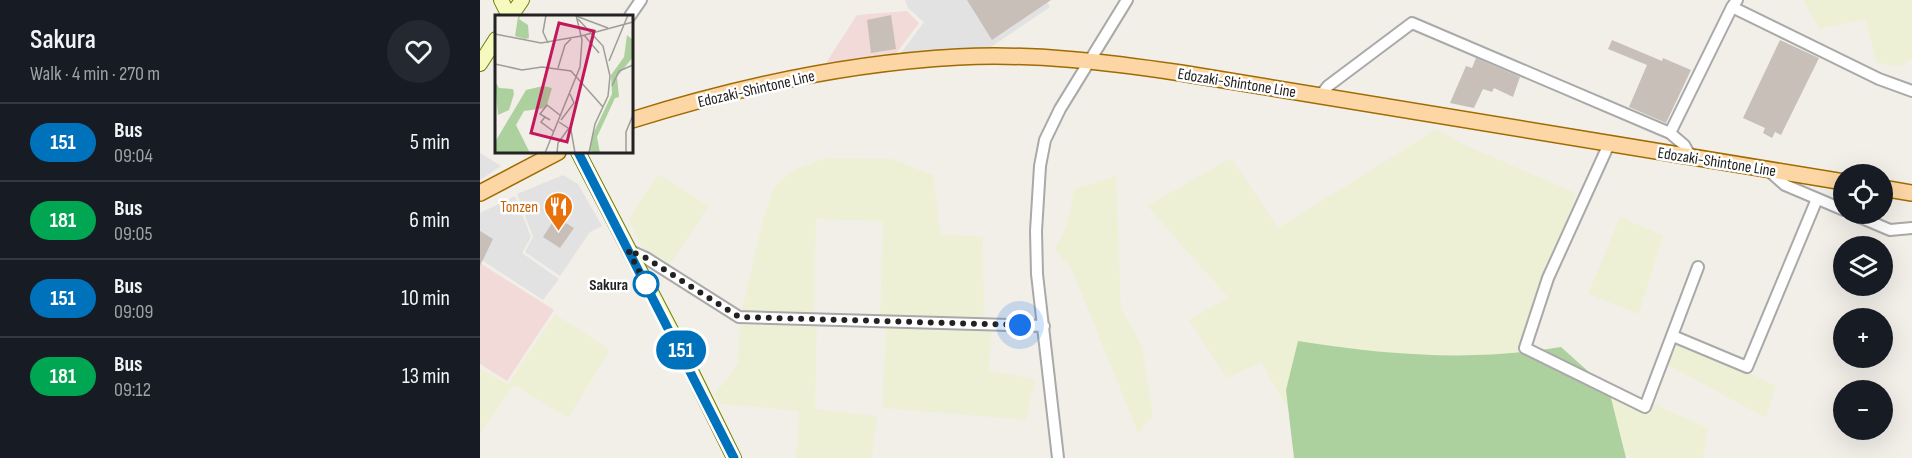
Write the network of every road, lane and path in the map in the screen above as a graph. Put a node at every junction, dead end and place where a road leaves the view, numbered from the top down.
1 (501, 0) edge
2 (522, 0) edge
3 (641, 0) edge
4 (1127, 0) edge
5 (1735, 3) edge
6 (509, 15) edge
7 (511, 15) edge
8 (631, 15) edge
9 (495, 41) edge
10 (1089, 61) junction
11 (480, 64) edge
12 (1912, 91) edge
13 (1320, 96) junction
14 (633, 120) edge
15 (1670, 133) junction
16 (1610, 144) junction
17 (556, 153) edge
18 (579, 153) edge
19 (1691, 157) junction
20 (1767, 169) junction
21 (1833, 180) edge
22 (1893, 190) edge
23 (480, 193) edge
24 (1912, 193) edge
25 (1817, 199) junction
26 (1833, 206) edge
27 (1876, 224) edge
28 (1912, 228) edge
29 (628, 250) junction
30 (1698, 267) dead end
31 (1044, 326) junction
32 (1673, 336) junction
33 (734, 458) edge
34 (1059, 458) edge

1 - 6 street
2 - 7 street
3 - 8 street
4 - 10 street
5 - 12 street
5 - 15 street
9 - 11 street
10 - 13 main road, Edozaki-Shintone Line
10 - 14 main road, Edozaki-Shintone Line
10 - 31 street
13 - 15 street
13 - 16 main road, Edozaki-Shintone Line
15 - 19 street
16 - 19 main road, Edozaki-Shintone Line
16 - 32 street
17 - 23 main road
18 - 29 street
19 - 20 main road, Edozaki-Shintone Line
20 - 21 main road, Edozaki-Shintone Line
20 - 25 street
22 - 24 main road
25 - 26 street
25 - 32 street
27 - 28 street
29 - 31 street
29 - 33 street
30 - 32 street
31 - 34 street

